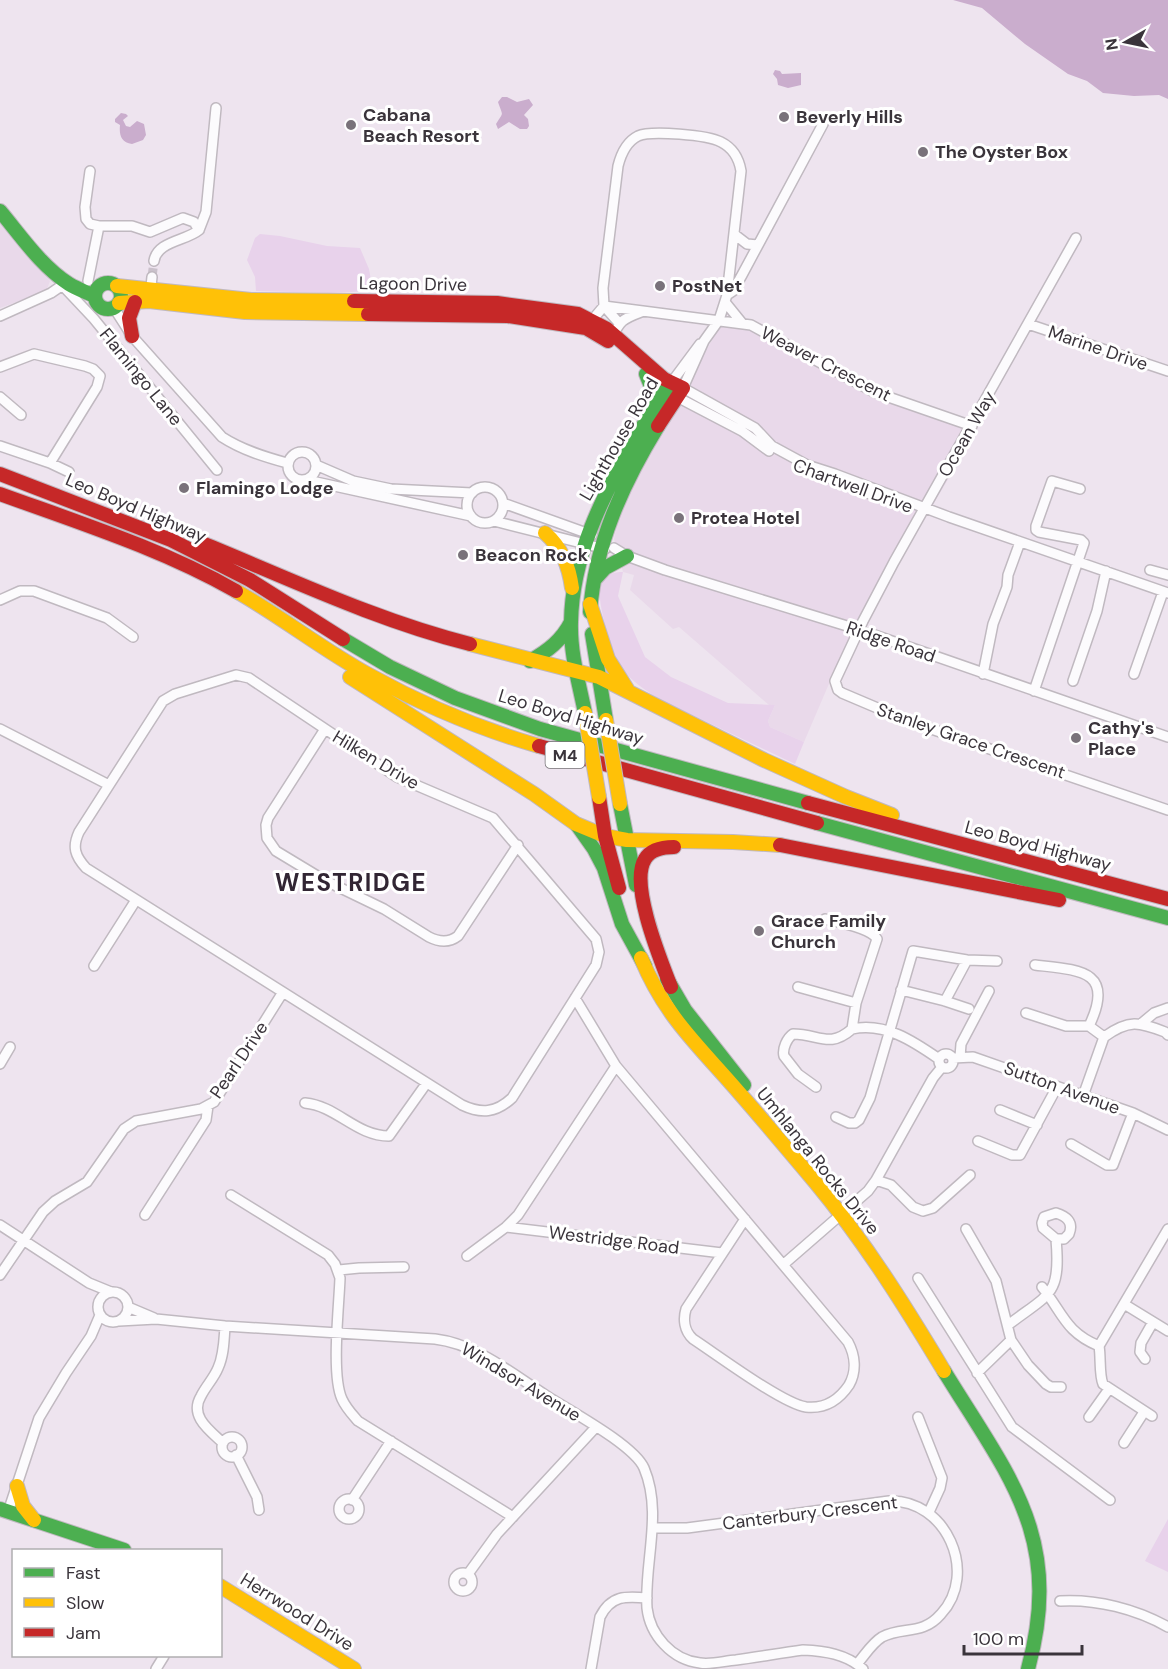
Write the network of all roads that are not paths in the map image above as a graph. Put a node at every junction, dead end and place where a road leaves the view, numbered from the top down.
1 (216, 108) dead end
2 (823, 124) dead end
3 (90, 171) dead end
4 (1, 213) edge
5 (99, 226) junction
6 (199, 230) junction
7 (150, 232) junction
8 (734, 234) junction
9 (1076, 238) dead end
10 (758, 245) junction
11 (65, 280) junction
12 (88, 281) junction
13 (151, 288) junction
14 (105, 289) junction
15 (726, 298) junction
16 (135, 302) junction
17 (117, 305) junction
18 (604, 306) junction
19 (641, 312) junction
20 (0, 316) edge
21 (719, 320) junction
22 (743, 323) junction
23 (589, 324) junction
24 (1028, 324) junction
25 (614, 333) junction
26 (132, 336) junction
27 (0, 367) edge
28 (1168, 371) edge
29 (646, 374) junction
30 (674, 389) junction
31 (0, 396) edge
32 (652, 411) junction
33 (21, 415) dead end
34 (972, 426) junction
35 (0, 446) edge
36 (50, 463) junction
37 (287, 463) junction
38 (316, 465) junction
39 (217, 470) dead end
40 (69, 472) dead end
41 (1, 474) edge
42 (307, 480) junction
43 (1080, 489) dead end
44 (472, 493) junction
45 (0, 494) edge
46 (503, 503) junction
47 (924, 509) junction
48 (471, 516) junction
49 (494, 520) junction
50 (109, 533) junction
51 (545, 533) junction
52 (586, 539) junction
53 (1020, 542) junction
54 (606, 545) junction
55 (627, 556) junction
56 (1079, 562) junction
57 (1150, 570) dead end
58 (1106, 571) junction
59 (1168, 575) edge
60 (591, 584) junction
61 (1166, 592) edge
62 (0, 600) edge
63 (574, 602) junction
64 (590, 604) junction
65 (571, 622) junction
66 (860, 630) junction
67 (133, 637) dead end
68 (530, 661) junction
69 (576, 670) junction
70 (983, 674) junction
71 (1134, 674) dead end
72 (599, 677) junction
73 (1073, 681) dead end
74 (1034, 691) junction
75 (631, 693) junction
76 (0, 729) edge
77 (325, 729) junction
78 (1168, 737) edge
79 (109, 785) junction
80 (1168, 810) edge
81 (576, 824) junction
82 (605, 836) junction
83 (627, 840) junction
84 (518, 845) junction
85 (787, 846) junction
86 (1122, 886) junction
87 (1168, 899) edge
88 (136, 900) junction
89 (825, 919) dead end
90 (1168, 920) edge
91 (967, 960) junction
92 (997, 961) dead end
93 (1035, 965) dead end
94 (94, 966) dead end
95 (645, 966) junction
96 (671, 987) junction
97 (798, 987) dead end
98 (901, 990) junction
99 (989, 991) dead end
100 (283, 992) junction
101 (575, 998) junction
102 (945, 1001) junction
103 (856, 1003) junction
104 (1168, 1008) edge
105 (969, 1009) dead end
106 (1026, 1013) dead end
107 (1142, 1023) junction
108 (1089, 1026) junction
109 (852, 1029) junction
110 (890, 1032) junction
111 (1168, 1035) edge
112 (1104, 1037) junction
113 (10, 1047) dead end
114 (956, 1057) junction
115 (940, 1063) junction
116 (0, 1064) edge
117 (616, 1066) junction
118 (426, 1084) junction
119 (816, 1087) dead end
120 (1057, 1087) junction
121 (1083, 1096) junction
122 (305, 1103) dead end
123 (208, 1106) junction
124 (1000, 1110) dead end
125 (1133, 1113) junction
126 (836, 1117) dead end
127 (1037, 1125) junction
128 (1168, 1130) edge
129 (978, 1141) dead end
130 (1071, 1144) dead end
131 (970, 1175) dead end
132 (876, 1180) junction
133 (231, 1195) dead end
134 (844, 1211) junction
135 (146, 1215) dead end
136 (745, 1219) junction
137 (0, 1226) edge
138 (506, 1227) junction
139 (966, 1229) dead end
140 (1167, 1232) edge
141 (1056, 1239) dead end
142 (23, 1241) junction
143 (722, 1253) junction
144 (467, 1256) dead end
145 (784, 1264) junction
146 (404, 1267) dead end
147 (339, 1270) junction
148 (0, 1275) edge
149 (918, 1278) dead end
150 (89, 1283) junction
151 (1042, 1287) dead end
152 (111, 1292) junction
153 (1048, 1295) junction
154 (99, 1301) junction
155 (1124, 1304) junction
156 (128, 1307) junction
157 (100, 1315) junction
158 (156, 1319) junction
159 (115, 1322) junction
160 (1154, 1322) junction
161 (1008, 1324) junction
162 (225, 1326) junction
163 (1168, 1331) edge
164 (338, 1332) junction
165 (92, 1336) junction
166 (1011, 1340) junction
167 (1100, 1346) junction
168 (1145, 1359) dead end
169 (977, 1373) junction
170 (1061, 1387) dead end
171 (1109, 1389) junction
172 (918, 1417) dead end
173 (1089, 1417) dead end
174 (596, 1427) junction
175 (391, 1441) junction
176 (223, 1443) junction
177 (1124, 1443) dead end
178 (236, 1455) junction
179 (17, 1486) junction
180 (352, 1500) dead end
181 (1110, 1500) dead end
182 (4, 1510) edge
183 (259, 1510) dead end
184 (929, 1512) junction
185 (513, 1517) junction
186 (34, 1520) junction
187 (653, 1528) junction
188 (118, 1549) edge
189 (468, 1574) dead end
190 (222, 1587) edge
191 (648, 1598) junction
192 (1060, 1601) dead end
193 (1168, 1627) edge
194 (709, 1666) edge
195 (860, 1666) edge
196 (354, 1669) edge
197 (591, 1669) edge
198 (1028, 1669) edge
199 (1035, 1669) edge

1 - 6 street
2 - 10 street
3 - 5 street
4 - 11 main road, Lagoon Drive
5 - 7 street
5 - 12 street
6 - 7 street
6 - 7 street
8 - 10 street
8 - 15 street
8 - 18 street
9 - 24 street, Ocean Way
10 - 15 street
11 - 12 main road, Lagoon Drive
11 - 14 main road, Lagoon Drive
11 - 20 street
11 - 39 street, Flamingo Lane
12 - 14 main road, Lagoon Drive
13 - 14 main road, Lagoon Drive
13 - 16 main road, Lagoon Drive
13 - 23 main road, Lagoon Drive
14 - 17 main road
14 - 17 main road
15 - 21 street, Lighthouse Road
15 - 22 street
16 - 17 main road, Lagoon Drive
16 - 26 main road
17 - 26 street
18 - 19 street, Weaver Crescent
18 - 23 street
18 - 25 street
19 - 21 street, Weaver Crescent
19 - 25 street
21 - 22 street, Weaver Crescent
21 - 30 street, Lighthouse Road
22 - 34 street, Weaver Crescent
23 - 25 main road, Lagoon Drive
24 - 28 street, Marine Drive
24 - 34 street, Ocean Way
25 - 29 main road, Lagoon Drive
25 - 30 main road, Lagoon Drive
26 - 37 street
27 - 36 street
29 - 30 main road, Lagoon Drive
29 - 32 main road
30 - 32 main road, Lighthouse Road
30 - 47 street, Chartwell Drive
30 - 54 main road, Lighthouse Road
31 - 33 street
32 - 52 main road, Lighthouse Road
34 - 47 street, Ocean Way
35 - 36 street
36 - 40 street
37 - 38 street
37 - 42 street
38 - 42 street
38 - 44 street
41 - 68 main road
41 - 86 main road, Leo Boyd Highway / M4
42 - 48 street
43 - 56 street
44 - 46 street
44 - 48 street
45 - 50 main road, Leo Boyd Highway / M4
46 - 49 street
46 - 52 street
47 - 53 street, Chartwell Drive
47 - 66 street, Ocean Way
48 - 49 street
49 - 51 street
50 - 81 main road
50 - 90 main road, Leo Boyd Highway / M4
51 - 52 street
51 - 63 main road
52 - 54 street, Ridge Road
52 - 63 main road, Lighthouse Road
53 - 56 street, Chartwell Drive
53 - 70 street
54 - 55 street, Ridge Road
54 - 60 main road, Lighthouse Road
55 - 60 main road
55 - 66 street, Ridge Road
56 - 58 street, Chartwell Drive
56 - 74 street
57 - 59 street
58 - 61 street, Chartwell Drive
58 - 73 street
60 - 64 main road, Lighthouse Road
61 - 71 street
62 - 67 street
63 - 65 main road, Lighthouse Road
64 - 72 main road, Lighthouse Road
64 - 75 main road
65 - 68 main road
65 - 69 main road, Lighthouse Road
66 - 70 street, Ridge Road
66 - 80 street, Stanley Grace Crescent
68 - 69 main road
69 - 72 main road
69 - 82 main road, Umhlanga Rocks Drive, bridge
70 - 74 street, Ridge Road
72 - 75 main road
72 - 83 main road, Umhlanga Rocks Drive, bridge
74 - 78 street, Ridge Road
75 - 86 main road
76 - 79 street
77 - 79 street, Hilken Drive
77 - 84 street, Hilken Drive
77 - 84 street
79 - 88 street, Hilken Drive
81 - 82 main road
81 - 95 main road
82 - 83 main road
82 - 95 main road, Umhlanga Rocks Drive
83 - 85 main road
83 - 96 main road, Umhlanga Rocks Drive
84 - 101 street, Hilken Drive
85 - 90 main road
85 - 96 main road
86 - 87 main road, Leo Boyd Highway / M4
88 - 94 street
88 - 100 street, Hilken Drive
89 - 103 street
91 - 92 street
91 - 98 street
91 - 102 street
93 - 108 street
95 - 134 main road, Umhlanga Rocks Drive
96 - 134 main road, Umhlanga Rocks Drive
97 - 103 street
98 - 102 street
98 - 110 street
99 - 114 street
100 - 118 street, Hilken Drive
100 - 123 street, Pearl Drive
101 - 117 street
101 - 118 street, Hilken Drive
102 - 105 street
103 - 109 street
104 - 107 street
106 - 108 street
107 - 111 street
107 - 112 street
108 - 112 street
109 - 110 street
109 - 119 street
110 - 115 street
110 - 126 street
112 - 121 street
113 - 116 street
114 - 115 street, Sutton Avenue
114 - 120 street, Sutton Avenue
115 - 132 street
117 - 136 street
117 - 138 street
118 - 122 street
120 - 121 street, Sutton Avenue
120 - 127 street
121 - 125 street, Sutton Avenue
123 - 135 street
123 - 142 street, Pearl Drive
124 - 127 street
125 - 128 street, Sutton Avenue
125 - 130 street
127 - 129 street
131 - 132 street
132 - 134 street
133 - 147 street
134 - 145 street
134 - 198 main road, Umhlanga Rocks Drive
134 - 199 main road, Umhlanga Rocks Drive
136 - 143 street
136 - 145 street
137 - 142 street
138 - 143 street, Westridge Road
138 - 144 street
139 - 161 street
140 - 155 street
141 - 153 street
142 - 148 street, Pearl Drive
142 - 150 street
143 - 145 street
146 - 147 street
147 - 164 street
149 - 169 street
150 - 152 street
150 - 154 street
151 - 153 street
152 - 154 street
152 - 156 street
153 - 161 street
153 - 167 street
154 - 157 street
155 - 160 street
155 - 167 street
156 - 158 street, Windsor Avenue
156 - 159 street
157 - 159 street
157 - 165 street
158 - 159 street, Windsor Avenue
158 - 162 street, Windsor Avenue
159 - 165 street
160 - 163 street
160 - 168 street
161 - 166 street
162 - 164 street, Windsor Avenue
162 - 176 street
164 - 174 street, Windsor Avenue
164 - 175 street
165 - 179 street
166 - 169 street
166 - 170 street
167 - 171 street
169 - 181 street
171 - 173 street
171 - 177 street
172 - 184 street
174 - 185 street
174 - 187 street, Windsor Avenue
175 - 180 street
175 - 185 street
176 - 178 street
176 - 178 street
178 - 183 street
179 - 182 street
179 - 186 main road
182 - 186 main road
184 - 187 street, Canterbury Crescent
184 - 195 street
185 - 189 street
186 - 188 main road
187 - 191 street, Windsor Avenue
190 - 196 main road, Herrwood Drive
191 - 194 street, Windsor Avenue
191 - 197 street
192 - 193 street
194 - 195 street, Windsor Avenue

